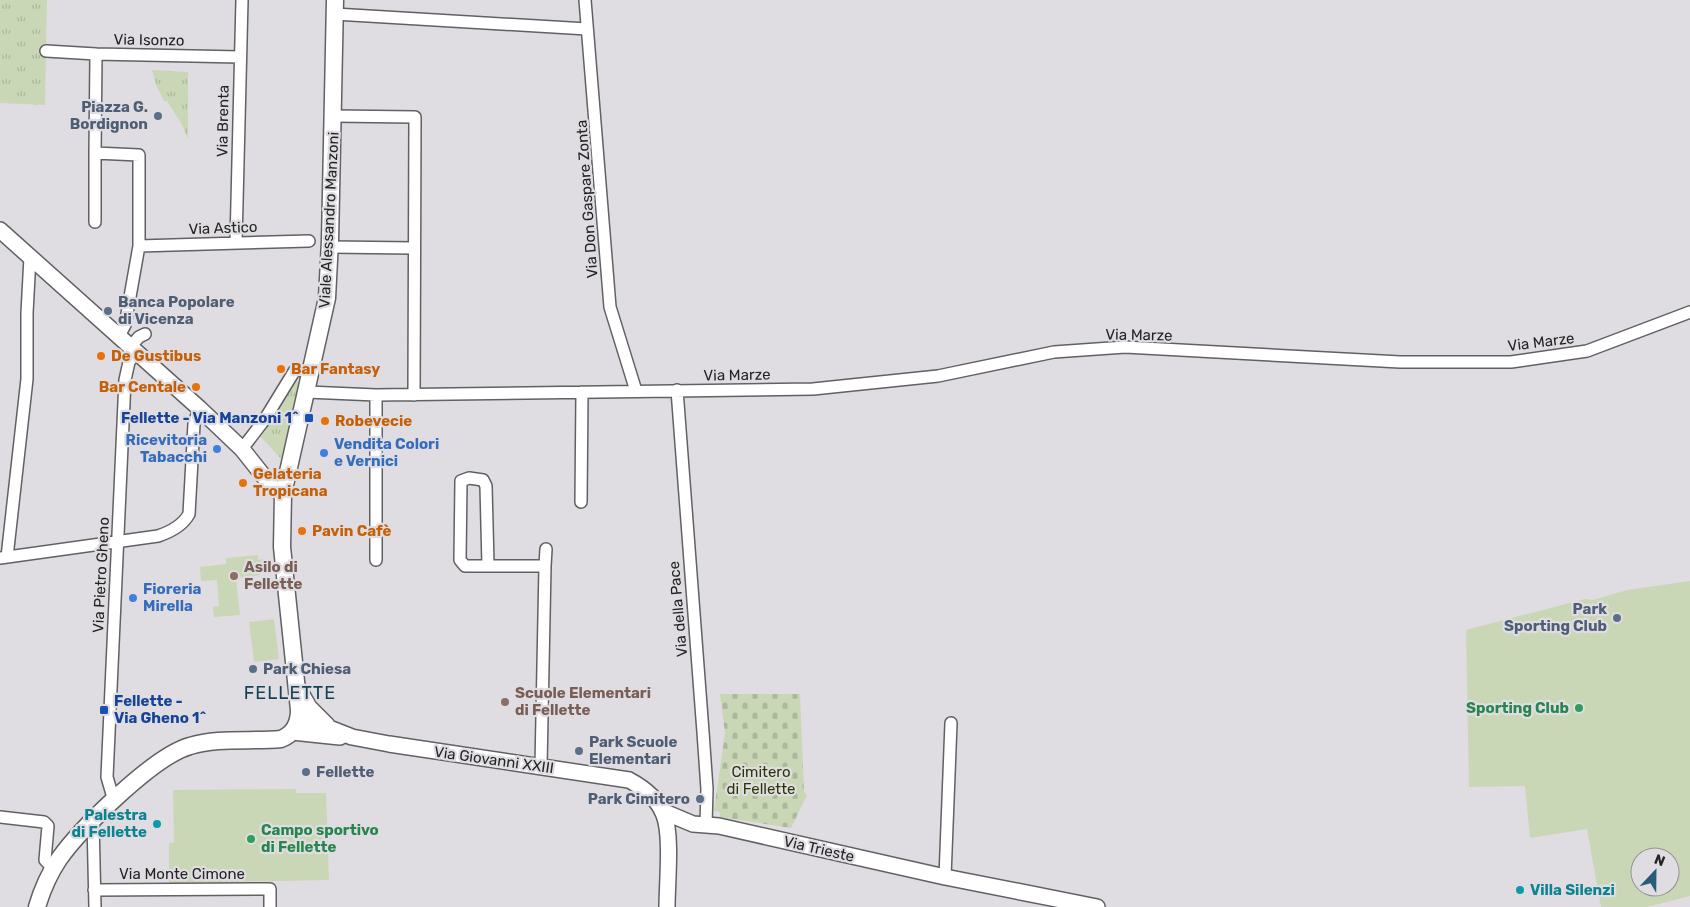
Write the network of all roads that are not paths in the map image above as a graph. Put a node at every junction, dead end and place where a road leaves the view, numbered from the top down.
1 (242, 0) edge
2 (585, 0) edge
3 (335, 7) edge
4 (587, 30) junction
5 (46, 51) dead end
6 (96, 54) junction
7 (240, 57) junction
8 (333, 116) junction
9 (95, 153) junction
10 (95, 222) dead end
11 (0, 230) edge
12 (309, 241) dead end
13 (236, 242) junction
14 (139, 246) junction
15 (330, 247) junction
16 (413, 248) junction
17 (30, 257) junction
18 (1690, 312) edge
19 (145, 334) dead end
20 (128, 346) junction
21 (312, 371) junction
22 (677, 390) junction
23 (307, 392) junction
24 (582, 392) junction
25 (636, 392) junction
26 (376, 395) junction
27 (414, 395) junction
28 (199, 408) junction
29 (242, 449) junction
30 (283, 494) junction
31 (581, 502) dead end
32 (117, 541) junction
33 (546, 549) dead end
34 (3, 558) edge
35 (376, 560) dead end
36 (488, 564) junction
37 (545, 566) junction
38 (296, 686) junction
39 (951, 723) dead end
40 (295, 726) junction
41 (334, 730) junction
42 (352, 737) junction
43 (541, 766) junction
44 (114, 801) junction
45 (662, 811) junction
46 (0, 817) edge
47 (93, 821) junction
48 (700, 824) junction
49 (667, 833) junction
50 (53, 868) junction
51 (945, 877) junction
52 (94, 890) junction
53 (37, 907) edge
54 (95, 907) edge
55 (270, 907) edge
56 (667, 907) edge
57 (1098, 907) edge

1 - 7 street, Via Brenta
2 - 4 street, Via Don Gaspare Zonta
3 - 4 street
3 - 8 main road, Viale Alessandro Manzoni
4 - 25 street, Via Don Gaspare Zonta
5 - 6 street, Via Isonzo
6 - 7 street, Via Isonzo
6 - 9 street, Via Isonzo
7 - 13 street, Via Brenta
8 - 15 main road, Viale Alessandro Manzoni
8 - 16 street
9 - 10 street, Via Isonzo
9 - 14 street
11 - 17 street
12 - 13 street, Via Astico
13 - 14 street, Via Astico
14 - 20 street
15 - 16 street
15 - 21 main road, Viale Alessandro Manzoni
16 - 27 street
17 - 20 street
17 - 34 street
18 - 22 street, Via Marze
19 - 20 street
20 - 28 street
20 - 32 street, Via Pietro Gheno
21 - 23 main road, Viale Alessandro Manzoni
21 - 29 street
22 - 25 street, Via Marze
22 - 48 street, Via della Pace
23 - 26 street, Via Marze
23 - 30 main road, Viale Alessandro Manzoni
24 - 25 street, Via Marze
24 - 27 street, Via Marze
24 - 31 street
26 - 27 street, Via Marze
26 - 35 street
28 - 29 street
28 - 32 street
29 - 30 street
30 - 38 main road, Via Giovanni XXIII
32 - 34 street
32 - 44 street, Via Pietro Gheno
33 - 37 street
36 - 36 street
36 - 37 street
37 - 43 street
38 - 40 main road, Via Giovanni XXIII
38 - 41 street, Via Giovanni XXIII
39 - 51 street
40 - 41 street, Via Giovanni XXIII
40 - 42 street
40 - 44 main road
41 - 42 street, Via Giovanni XXIII
42 - 43 street, Via Giovanni XXIII
43 - 45 street, Via Giovanni XXIII
44 - 47 main road
45 - 48 street, Via Trieste
45 - 49 street
46 - 50 street
47 - 50 main road
47 - 52 street
48 - 49 street
48 - 51 street, Via Trieste
49 - 56 street
50 - 53 main road
51 - 57 street, Via Trieste
52 - 54 street
52 - 55 street, Via Monte Cimone

